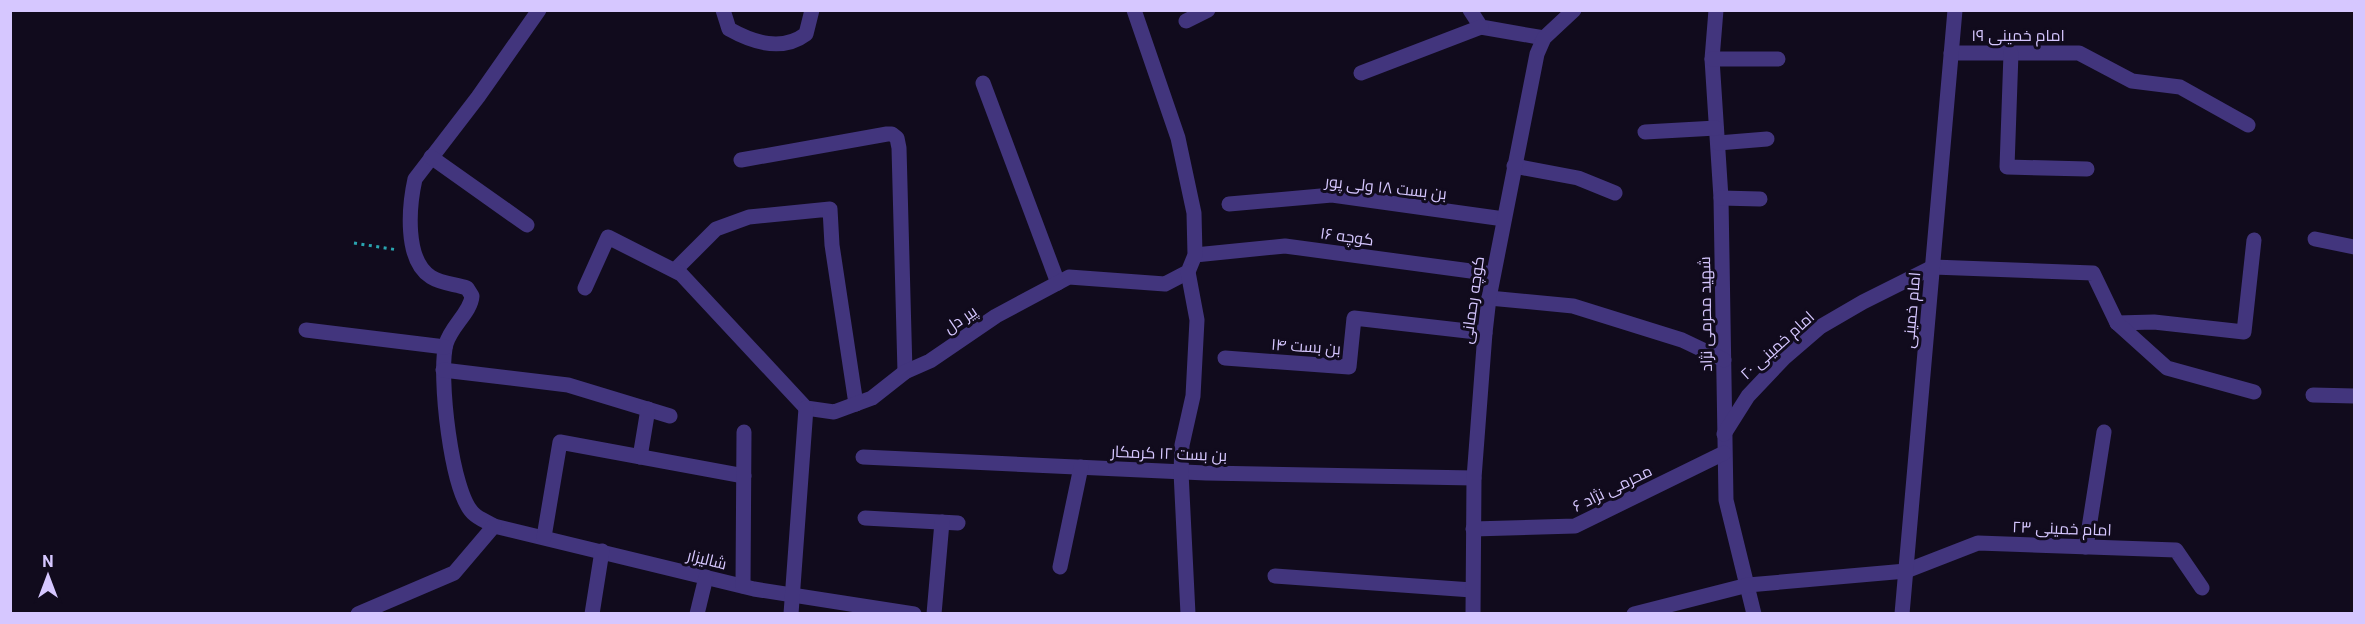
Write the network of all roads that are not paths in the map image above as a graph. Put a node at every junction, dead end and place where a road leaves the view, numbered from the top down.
1 (539, 10) edge
2 (812, 10) edge
3 (1134, 10) edge
4 (1208, 10) edge
5 (1470, 10) edge
6 (1574, 10) edge
7 (1716, 10) edge
8 (1955, 10) edge
9 (723, 14) edge
10 (1186, 21) dead end
11 (1481, 27) junction
12 (1544, 38) junction
13 (1951, 53) junction
14 (2011, 53) junction
15 (1712, 59) junction
16 (1778, 59) dead end
17 (1361, 73) dead end
18 (983, 83) dead end
19 (2248, 125) dead end
20 (1716, 128) junction
21 (1645, 132) dead end
22 (1767, 139) dead end
23 (1718, 143) junction
24 (431, 157) junction
25 (741, 160) dead end
26 (1514, 166) junction
27 (2087, 169) dead end
28 (1616, 193) dead end
29 (1721, 198) junction
30 (1760, 199) dead end
31 (1229, 204) dead end
32 (1504, 219) junction
33 (527, 225) dead end
34 (2315, 239) dead end
35 (2254, 240) dead end
36 (2355, 247) edge
37 (1195, 255) junction
38 (1933, 267) junction
39 (675, 270) junction
40 (1188, 272) junction
41 (1493, 274) junction
42 (1058, 283) junction
43 (585, 288) dead end
44 (1489, 298) junction
45 (2117, 323) junction
46 (306, 330) dead end
47 (1485, 333) junction
48 (445, 347) junction
49 (1225, 358) dead end
50 (1724, 360) junction
51 (443, 370) junction
52 (905, 372) junction
53 (2254, 392) dead end
54 (2313, 395) dead end
55 (2355, 396) edge
56 (856, 404) junction
57 (806, 408) junction
58 (648, 409) junction
59 (670, 416) dead end
60 (744, 432) dead end
61 (2104, 432) dead end
62 (1724, 434) junction
63 (1724, 453) junction
64 (640, 456) junction
65 (863, 457) dead end
66 (1081, 467) junction
67 (1181, 472) junction
68 (744, 476) junction
69 (1474, 478) junction
70 (865, 518) dead end
71 (942, 522) junction
72 (958, 523) dead end
73 (494, 525) junction
74 (1473, 529) junction
75 (544, 537) junction
76 (2086, 547) junction
77 (602, 551) junction
78 (1060, 567) dead end
79 (1906, 571) junction
80 (1275, 576) dead end
81 (706, 577) junction
82 (1748, 585) junction
83 (743, 586) junction
84 (2202, 588) dead end
85 (1472, 590) junction
86 (793, 597) junction
87 (358, 614) edge
88 (592, 614) edge
89 (697, 614) edge
90 (791, 614) edge
91 (914, 614) edge
92 (934, 614) edge
93 (1188, 614) edge
94 (1473, 614) edge
95 (1634, 614) edge
96 (1754, 614) edge
97 (1902, 614) edge

1 - 24 street
2 - 9 street
3 - 37 street
4 - 10 street
5 - 11 street
6 - 12 street, کوچه رحمانی
7 - 15 street, شهید محرمی نژاد
8 - 13 street, امام خمینی
11 - 12 street
11 - 17 street
12 - 26 street, کوچه رحمانی
13 - 14 street, امام خمینی ۱۹
13 - 38 street, امام خمینی
14 - 19 street, امام خمینی ۱۹
14 - 27 street
15 - 16 street
15 - 20 street, شهید محرمی نژاد
18 - 42 street
20 - 21 street
20 - 23 street, شهید محرمی نژاد
22 - 23 street
23 - 29 street, شهید محرمی نژاد
24 - 33 street
24 - 48 street
25 - 52 street
26 - 28 street
26 - 32 street, کوچه رحمانی
29 - 30 street
29 - 50 street, شهید محرمی نژاد
31 - 32 street, بن بست ۱۸ ولی پور
32 - 41 street, کوچه رحمانی
34 - 36 street
35 - 45 street
37 - 40 street
37 - 41 street, کوچه ۱۶
38 - 45 street
38 - 62 street, امام خمینی ۲۰
38 - 79 street, امام خمینی
39 - 43 street
39 - 56 street
39 - 57 street
40 - 42 street, پیر دل
40 - 67 street
41 - 44 street, کوچه رحمانی
42 - 52 street, پیر دل
44 - 47 street, کوچه رحمانی
44 - 50 street
45 - 53 street
46 - 48 street
47 - 49 street, بن بست ۱۴
47 - 69 street, کوچه رحمانی
48 - 51 street
50 - 62 street, شهید محرمی نژاد
51 - 58 street
51 - 73 street
52 - 56 street, پیر دل
54 - 55 street
56 - 57 street, پیر دل
57 - 86 street
58 - 59 street
58 - 64 street
60 - 68 street
61 - 76 street
62 - 63 street, شهید محرمی نژاد
63 - 74 street, محرمی نژاد ۶
63 - 82 street, شهید محرمی نژاد
64 - 68 street
64 - 75 street
65 - 66 street, بن بست ۱۲ کرمکار
66 - 67 street, بن بست ۱۲ کرمکار
66 - 78 street
67 - 69 street, بن بست ۱۲ کرمکار
67 - 93 street
68 - 83 street
69 - 74 street, کوچه رحمانی
70 - 71 street
71 - 72 street
71 - 92 street
73 - 75 street, شالیزار
73 - 87 street
74 - 85 street, کوچه رحمانی
75 - 77 street, شالیزار
76 - 79 street, امام خمینی ۲۳
76 - 84 street, امام خمینی ۲۳
77 - 81 street, شالیزار
77 - 88 street
79 - 82 street, امام خمینی ۲۳
79 - 97 street, امام خمینی
80 - 85 street
81 - 83 street, شالیزار
81 - 89 street
82 - 95 street, امام خمینی ۲۳
82 - 96 street, شهید محرمی نژاد
83 - 86 street, شالیزار
85 - 94 street, کوچه رحمانی
86 - 90 street
86 - 91 street, شالیزار

